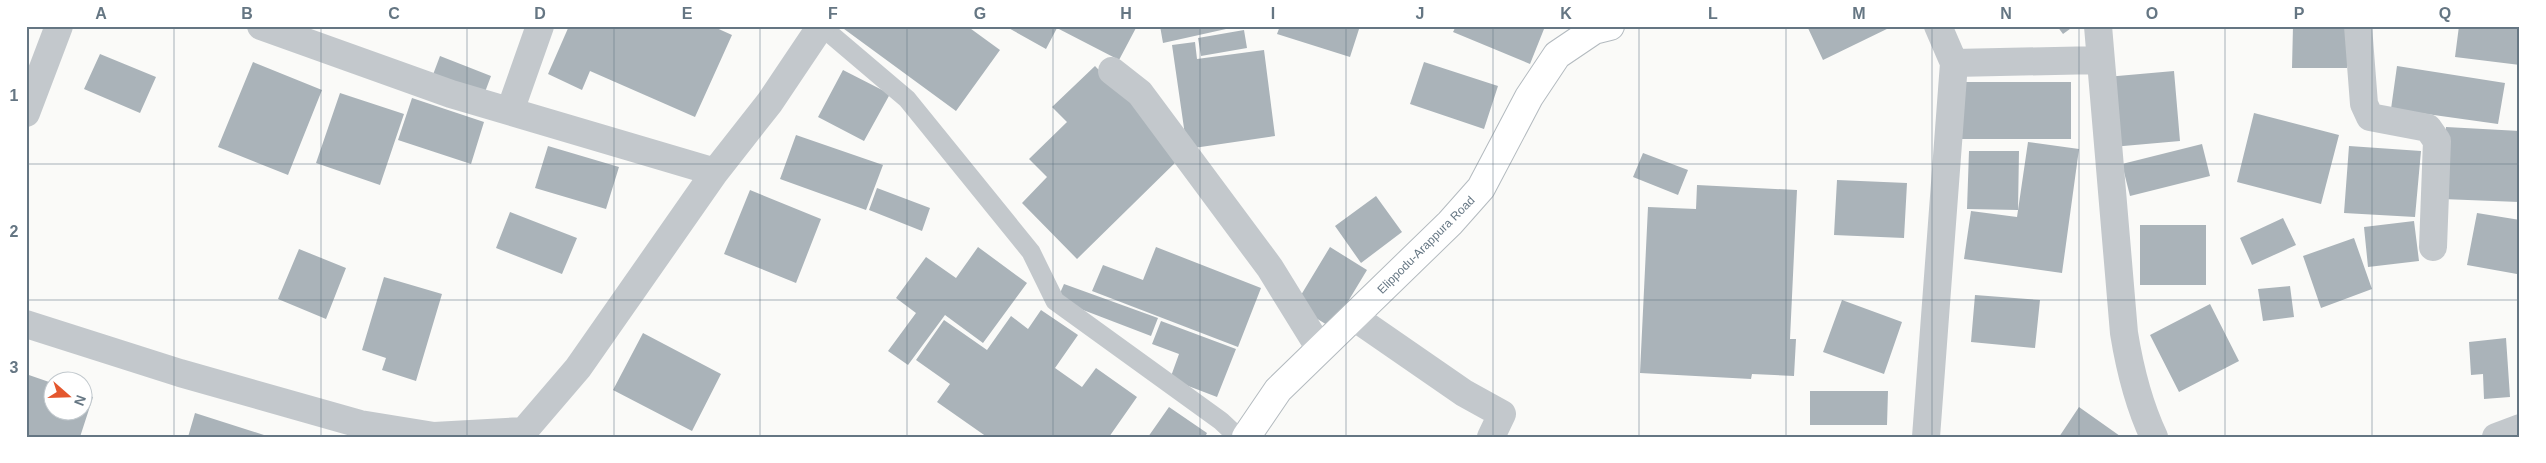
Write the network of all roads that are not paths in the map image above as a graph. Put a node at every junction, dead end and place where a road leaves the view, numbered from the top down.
1 (59, 26) edge
2 (262, 26) edge
3 (540, 26) edge
4 (821, 26) edge
5 (1938, 26) edge
6 (2098, 26) edge
7 (2358, 26) edge
8 (1597, 27) edge
9 (2100, 60) junction
10 (1954, 63) junction
11 (1112, 70) dead end
12 (510, 111) junction
13 (26, 113) edge
14 (715, 172) junction
15 (2433, 247) dead end
16 (1354, 317) junction
17 (26, 324) edge
18 (1320, 350) junction
19 (2520, 428) edge
20 (1238, 437) edge
21 (1246, 437) edge
22 (1491, 437) edge
23 (1926, 437) edge
24 (2154, 437) edge
25 (2496, 437) edge

1 - 13 street
2 - 12 street
3 - 12 street
4 - 14 street
4 - 20 lane
5 - 10 street
6 - 9 street
7 - 15 street
8 - 16 street, Elippodu-Arappura Road
9 - 10 street
9 - 24 street
10 - 23 street
11 - 18 street
12 - 14 street
14 - 17 street
16 - 18 street, Elippodu-Arappura Road
16 - 22 street
18 - 21 street, Elippodu-Arappura Road
19 - 25 street

